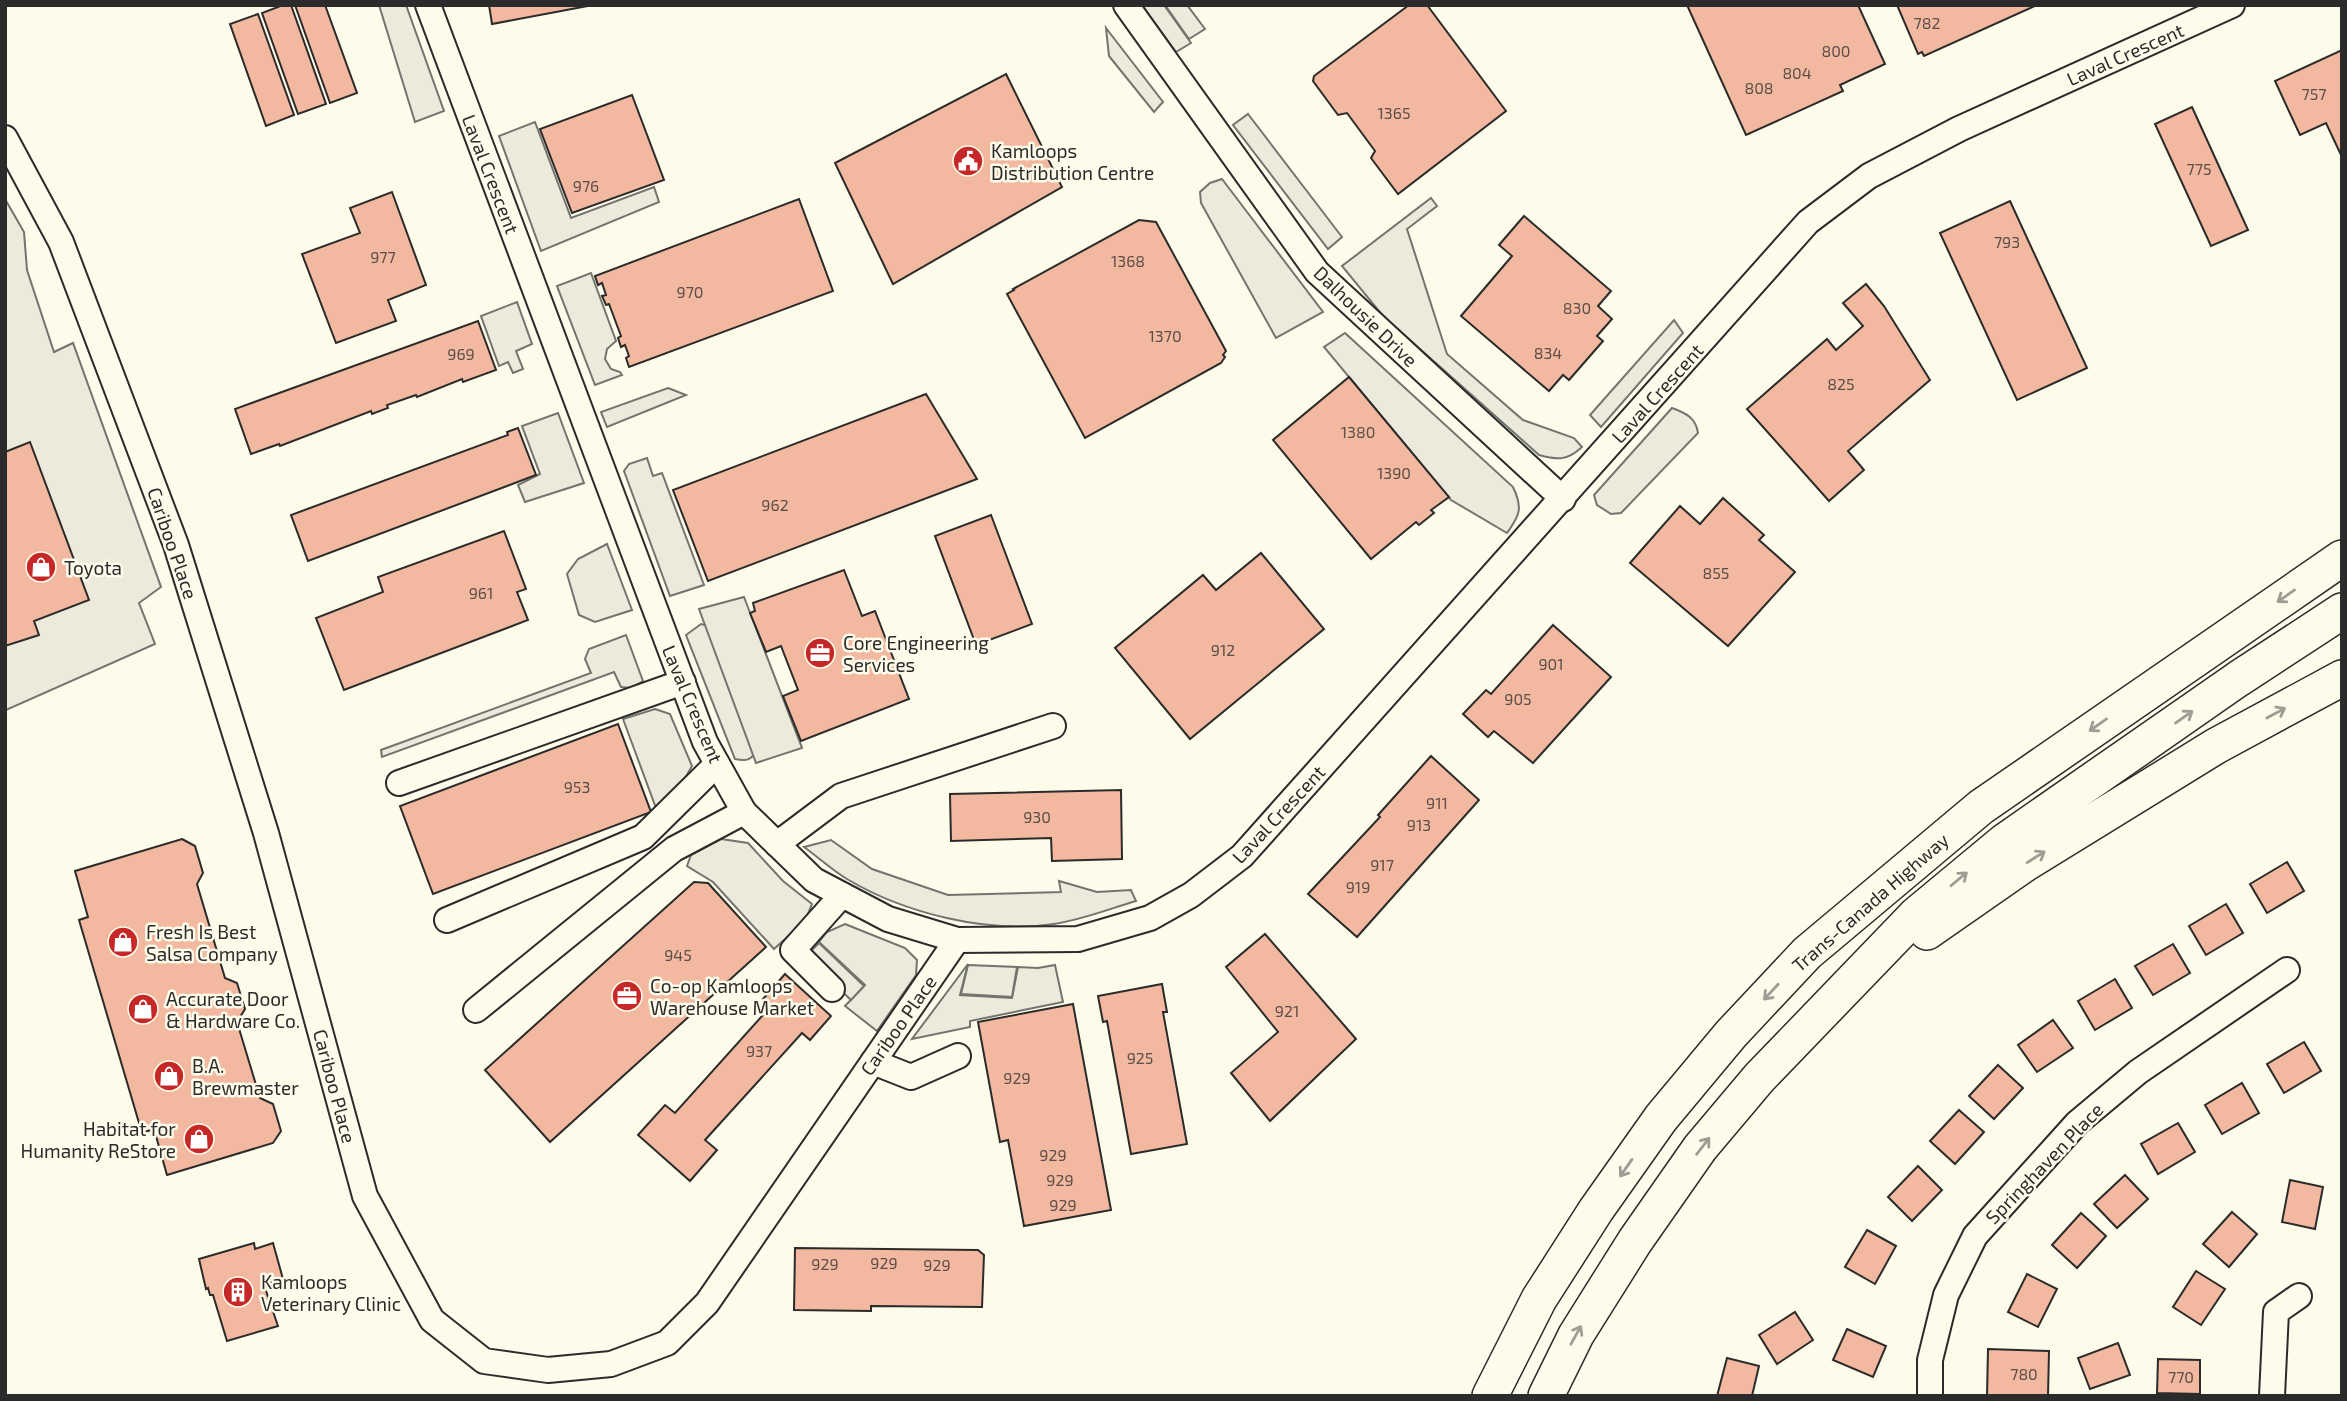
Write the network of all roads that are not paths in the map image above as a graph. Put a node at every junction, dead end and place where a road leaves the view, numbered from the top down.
1 (428, 5) edge
2 (1126, 5) edge
3 (2232, 5) edge
4 (5, 138) edge
5 (1563, 499) junction
6 (2342, 558) edge
7 (2342, 611) edge
8 (2342, 678) edge
9 (682, 682) junction
10 (1053, 726) dead end
11 (718, 764) junction
12 (399, 783) dead end
13 (744, 812) junction
14 (777, 844) junction
15 (842, 895) junction
16 (447, 920) dead end
17 (957, 940) junction
18 (2287, 970) dead end
19 (832, 989) dead end
20 (1839, 993) junction
21 (476, 1010) dead end
22 (958, 1056) dead end
23 (873, 1062) junction
24 (2299, 1296) dead end
25 (1490, 1396) edge
26 (1546, 1396) edge
27 (1930, 1396) edge
28 (2272, 1396) edge

1 - 9 street, Laval Crescent
2 - 5 street, Dalhousie Drive
3 - 5 street, Laval Crescent
4 - 23 street, Cariboo Place
5 - 17 street, Laval Crescent
6 -> 25 highway, Trans-Canada Highway
20 -> 7 highway, Trans-Canada Highway
20 -> 8 highway
9 - 11 street, Laval Crescent
9 - 12 street
10 - 14 street
11 - 13 street, Laval Crescent
11 - 16 street
13 - 14 street, Laval Crescent
13 - 21 street
14 - 15 street, Laval Crescent
15 - 17 street, Laval Crescent
15 - 19 street
17 - 23 street, Cariboo Place
18 - 27 street, Springhaven Place
26 -> 20 highway, Trans-Canada Highway
22 - 23 street
24 - 28 street

